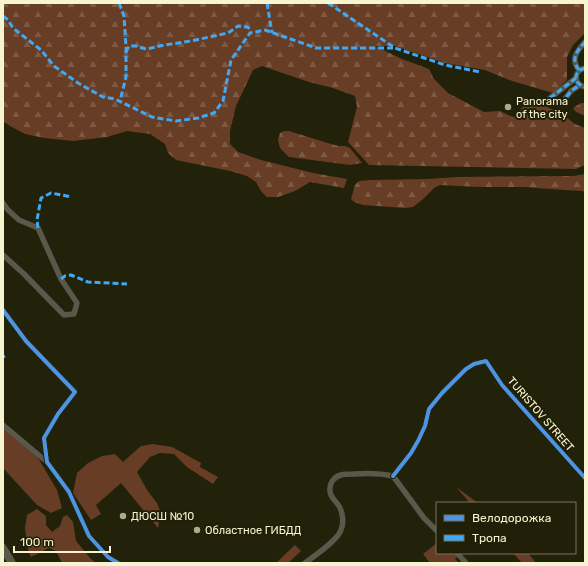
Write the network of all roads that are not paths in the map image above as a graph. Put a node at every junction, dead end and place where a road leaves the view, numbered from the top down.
1 (585, 42) edge
2 (585, 68) edge
3 (579, 70) junction
4 (576, 78) junction
5 (582, 86) edge
6 (550, 98) dead end
7 (560, 104) dead end
8 (3, 203) edge
9 (5, 209) edge
10 (3, 255) edge
11 (3, 310) edge
12 (3, 425) edge
13 (47, 462) junction
14 (393, 476) junction
15 (585, 478) edge
16 (436, 530) edge
17 (3, 548) edge
18 (458, 554) edge
19 (12, 563) edge
20 (118, 563) edge
21 (306, 563) edge
22 (466, 563) edge

1 - 3 street
2 - 3 street
3 - 4 street
4 - 5 street
4 - 6 street
5 - 7 street
8 - 9 street
9 - 10 street
11 - 13 street
12 - 13 street
13 - 20 street
14 - 15 street, TURISTOV STREET
14 - 16 street
14 - 21 street
17 - 19 street
18 - 22 street

